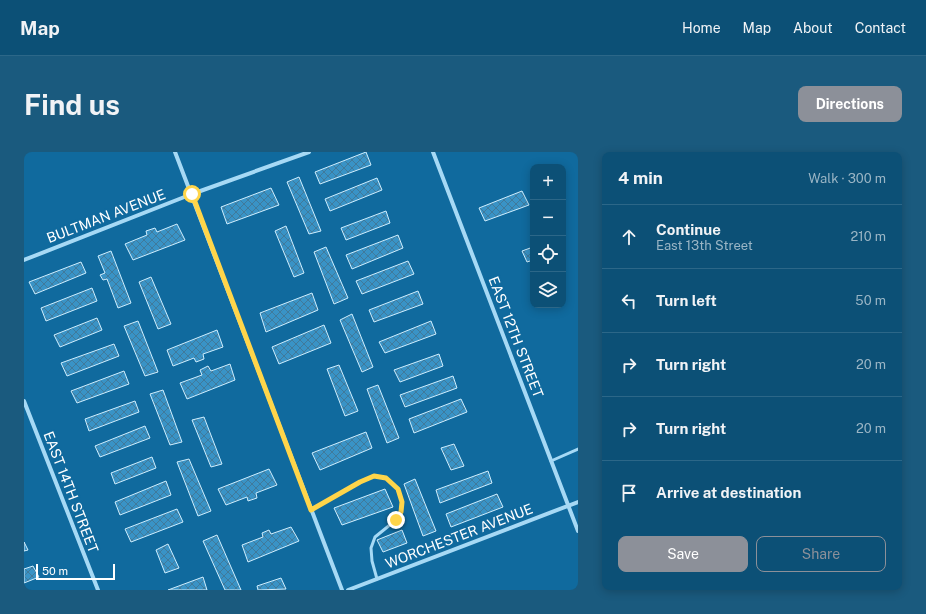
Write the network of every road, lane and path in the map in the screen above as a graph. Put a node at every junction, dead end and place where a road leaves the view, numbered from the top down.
1 (175, 152) edge
2 (309, 152) edge
3 (433, 152) edge
4 (192, 194) junction
5 (24, 260) edge
6 (24, 402) edge
7 (578, 449) edge
8 (551, 460) junction
9 (578, 502) edge
10 (568, 506) junction
11 (311, 510) junction
12 (578, 531) edge
13 (378, 579) junction
14 (98, 590) edge
15 (342, 590) edge
16 (348, 590) edge

1 - 4 street
2 - 4 street, BULTMAN AVENUE
3 - 8 street, EAST 12TH STREET
4 - 5 street, BULTMAN AVENUE
4 - 11 street
6 - 14 street, EAST 14TH STREET
7 - 8 lane
8 - 10 street, EAST 12TH STREET
9 - 10 street, WORCHESTER AVENUE
10 - 12 street, EAST 12TH STREET
10 - 13 street, WORCHESTER AVENUE
11 - 13 lane
11 - 15 street
13 - 16 street, WORCHESTER AVENUE

